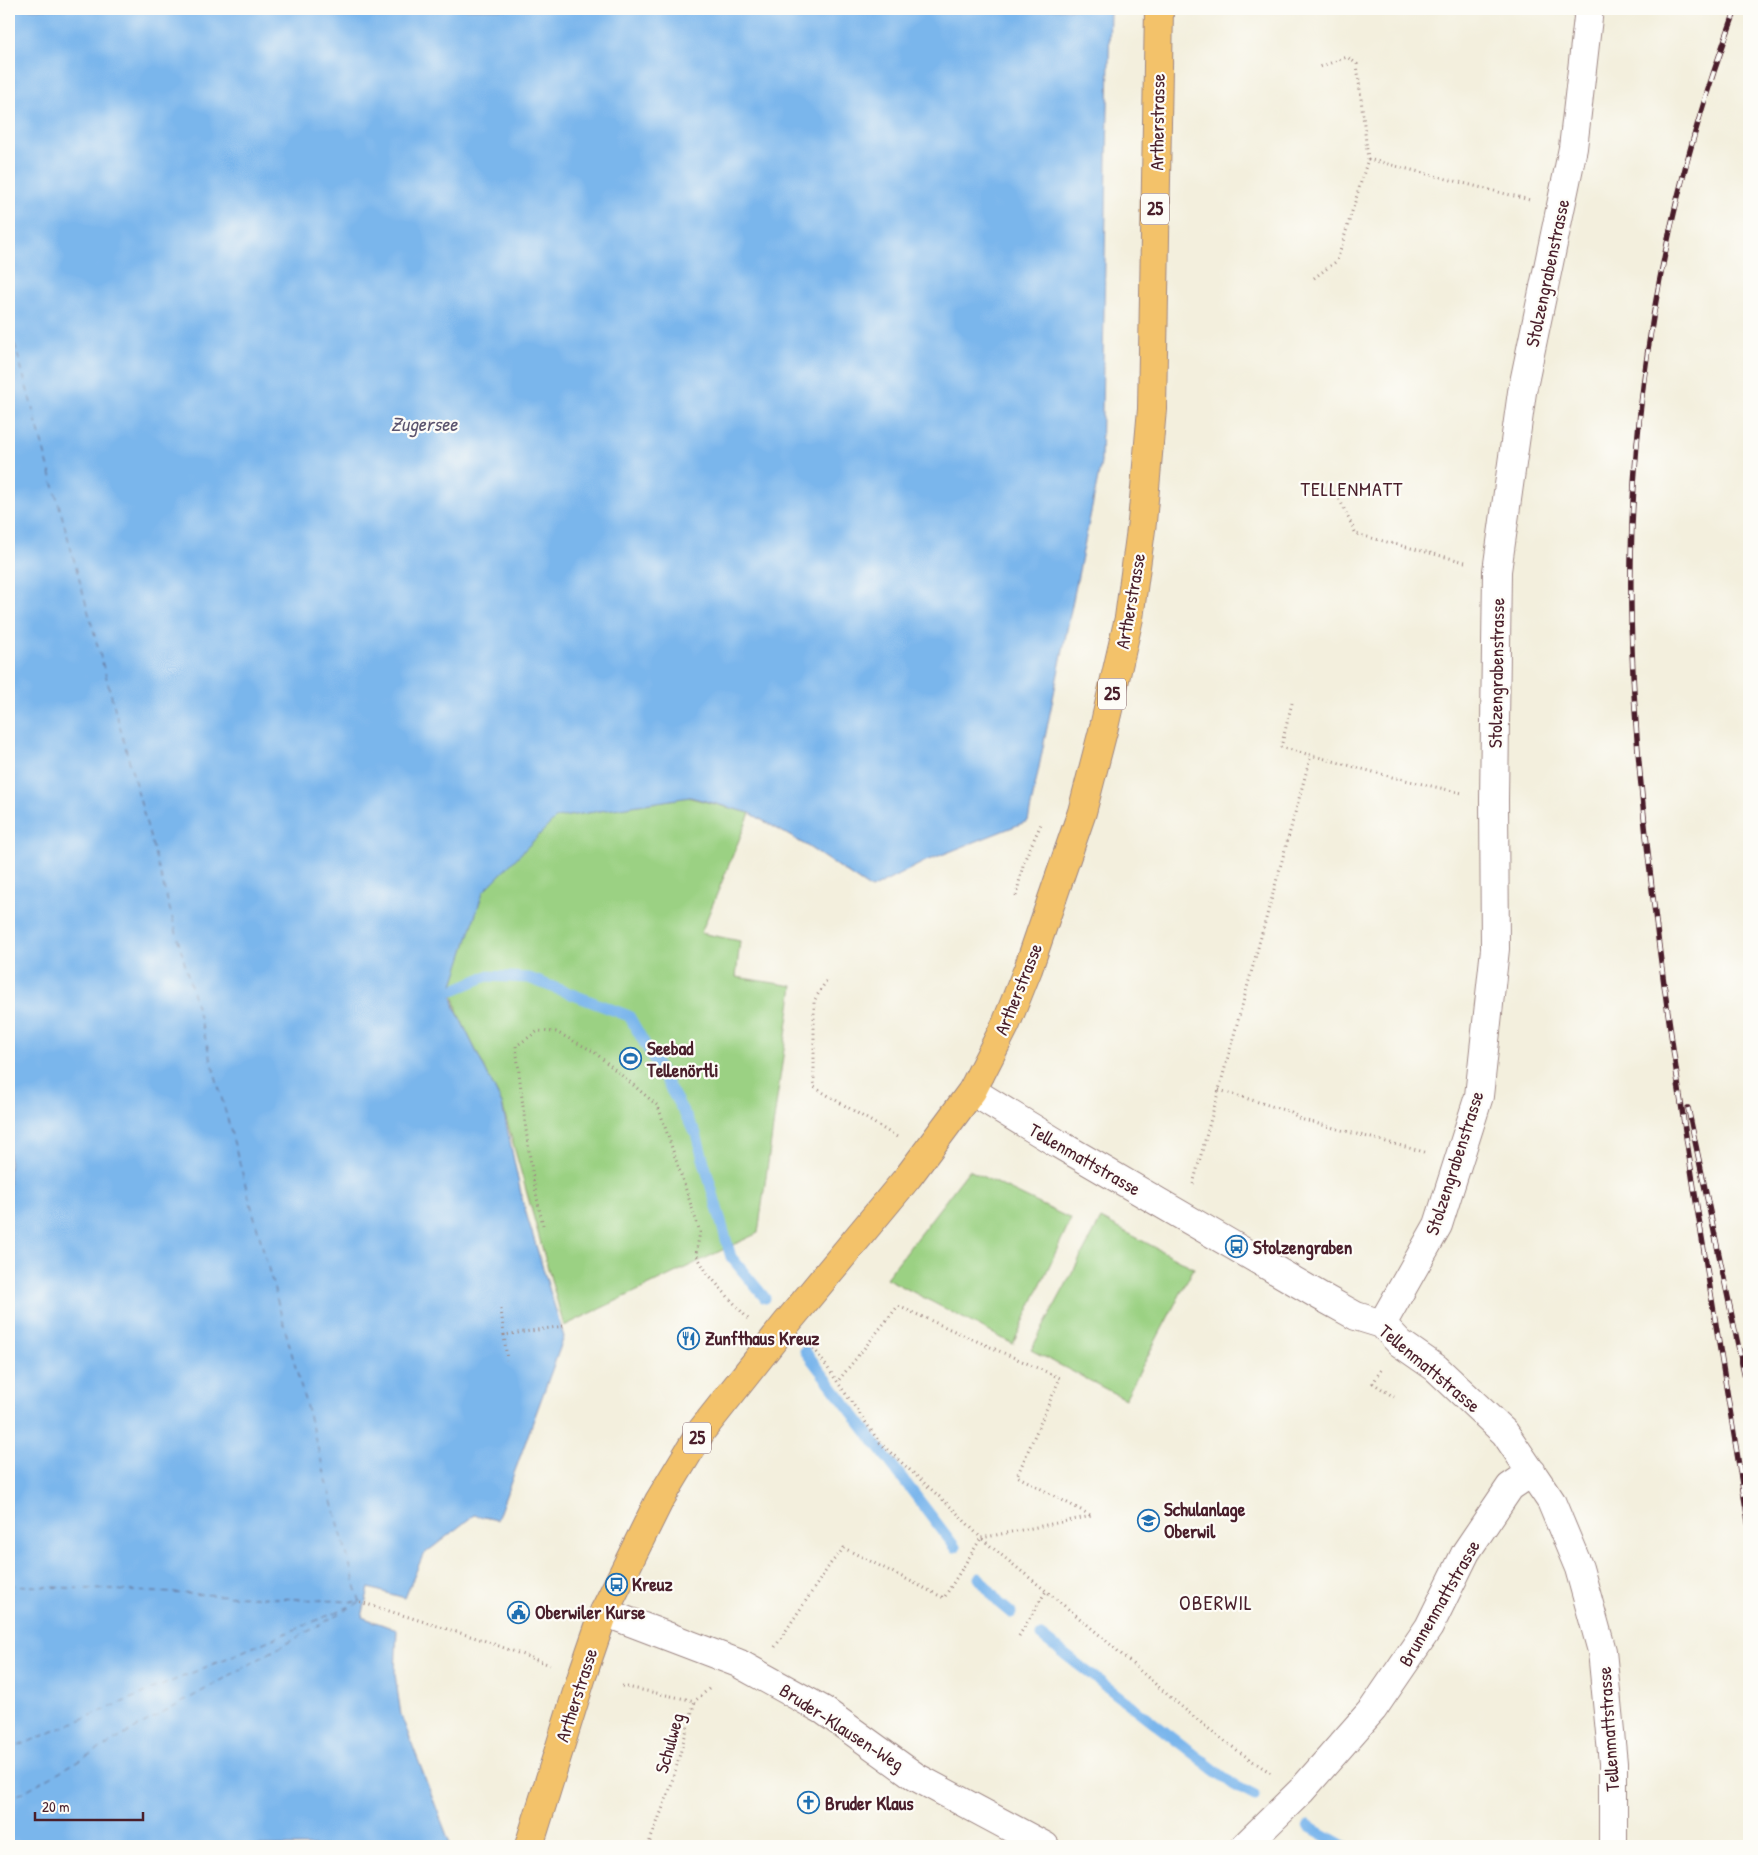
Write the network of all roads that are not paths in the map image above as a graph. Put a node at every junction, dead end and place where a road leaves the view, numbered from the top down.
1 (1159, 9) edge
2 (1589, 9) edge
3 (972, 1091) junction
4 (1382, 1324) junction
5 (1532, 1472) junction
6 (604, 1612) junction
7 (529, 1846) edge
8 (1045, 1846) edge
9 (1245, 1846) edge
10 (1613, 1846) edge

1 - 3 main road, Artherstrasse / 25
2 - 4 street, Stolzengrabenstrasse
3 - 4 street, Tellenmattstrasse
3 - 6 main road, Artherstrasse / 25
4 - 5 street, Tellenmattstrasse
5 - 9 street, Brunnenmattstrasse
5 - 10 street, Tellenmattstrasse
6 - 7 main road, Artherstrasse / 25
6 - 8 street, Bruder-Klausen-Weg

